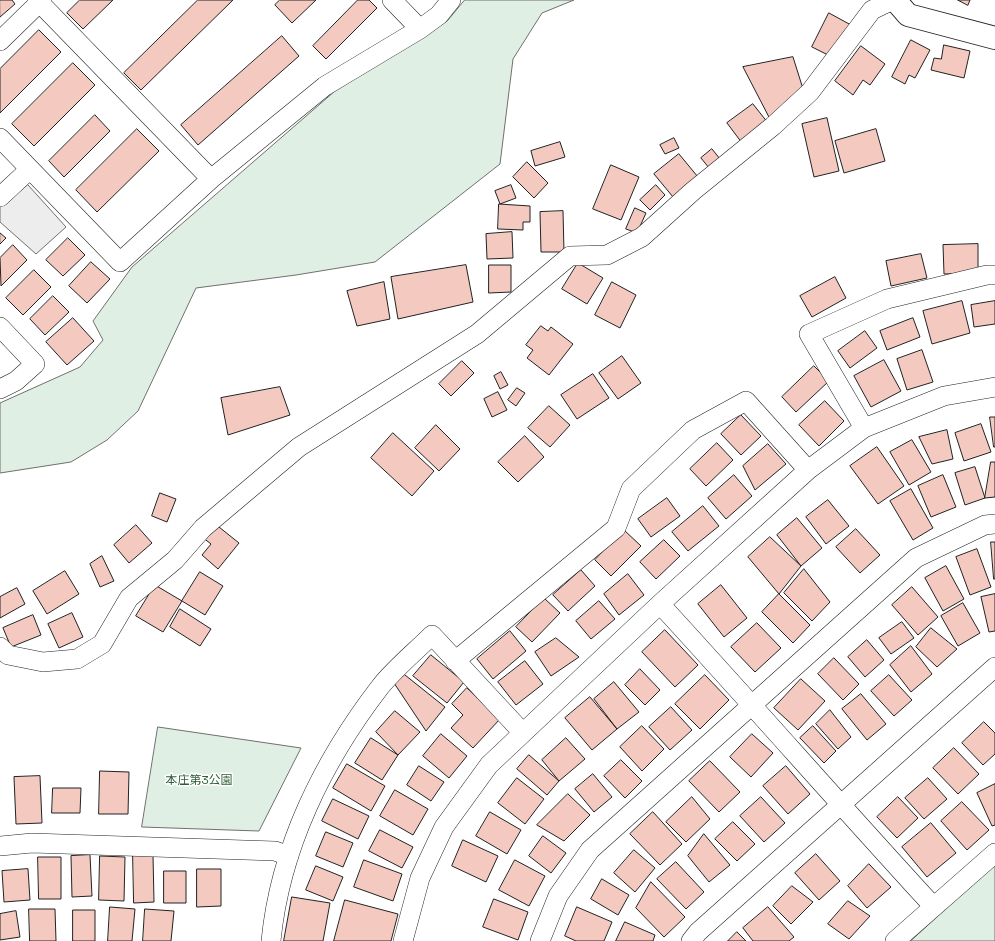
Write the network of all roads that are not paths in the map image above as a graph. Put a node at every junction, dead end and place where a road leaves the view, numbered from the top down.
1 (392, 0) edge
2 (451, 0) edge
3 (894, 0) edge
4 (40, 1) edge
5 (420, 29) junction
6 (995, 38) edge
7 (0, 41) edge
8 (0, 138) edge
9 (30, 169) junction
10 (212, 179) junction
11 (0, 197) edge
12 (995, 275) edge
13 (0, 327) edge
14 (995, 387) edge
15 (0, 388) edge
16 (864, 428) junction
17 (808, 470) junction
18 (995, 524) edge
19 (660, 604) junction
20 (0, 647) edge
21 (455, 661) junction
22 (995, 667) edge
23 (752, 703) junction
24 (523, 733) junction
25 (839, 804) junction
26 (0, 846) edge
27 (995, 853) edge
28 (289, 856) junction
29 (933, 906) junction
30 (271, 941) edge
31 (403, 941) edge
32 (540, 941) edge
33 (691, 941) edge
34 (895, 941) edge

1 - 5 street
2 - 5 street
3 - 6 street
3 - 20 street
4 - 7 street
4 - 10 street
5 - 10 street
8 - 9 street
9 - 10 street
9 - 11 street
12 - 16 street
13 - 15 street
14 - 16 street
16 - 17 street
17 - 19 street
17 - 21 street
18 - 23 street
19 - 23 street
19 - 24 street
21 - 24 street
21 - 28 street
22 - 25 street
23 - 25 street
23 - 32 street
24 - 31 street
25 - 29 street
25 - 33 street
26 - 28 street
27 - 29 street
28 - 30 street
29 - 34 street

